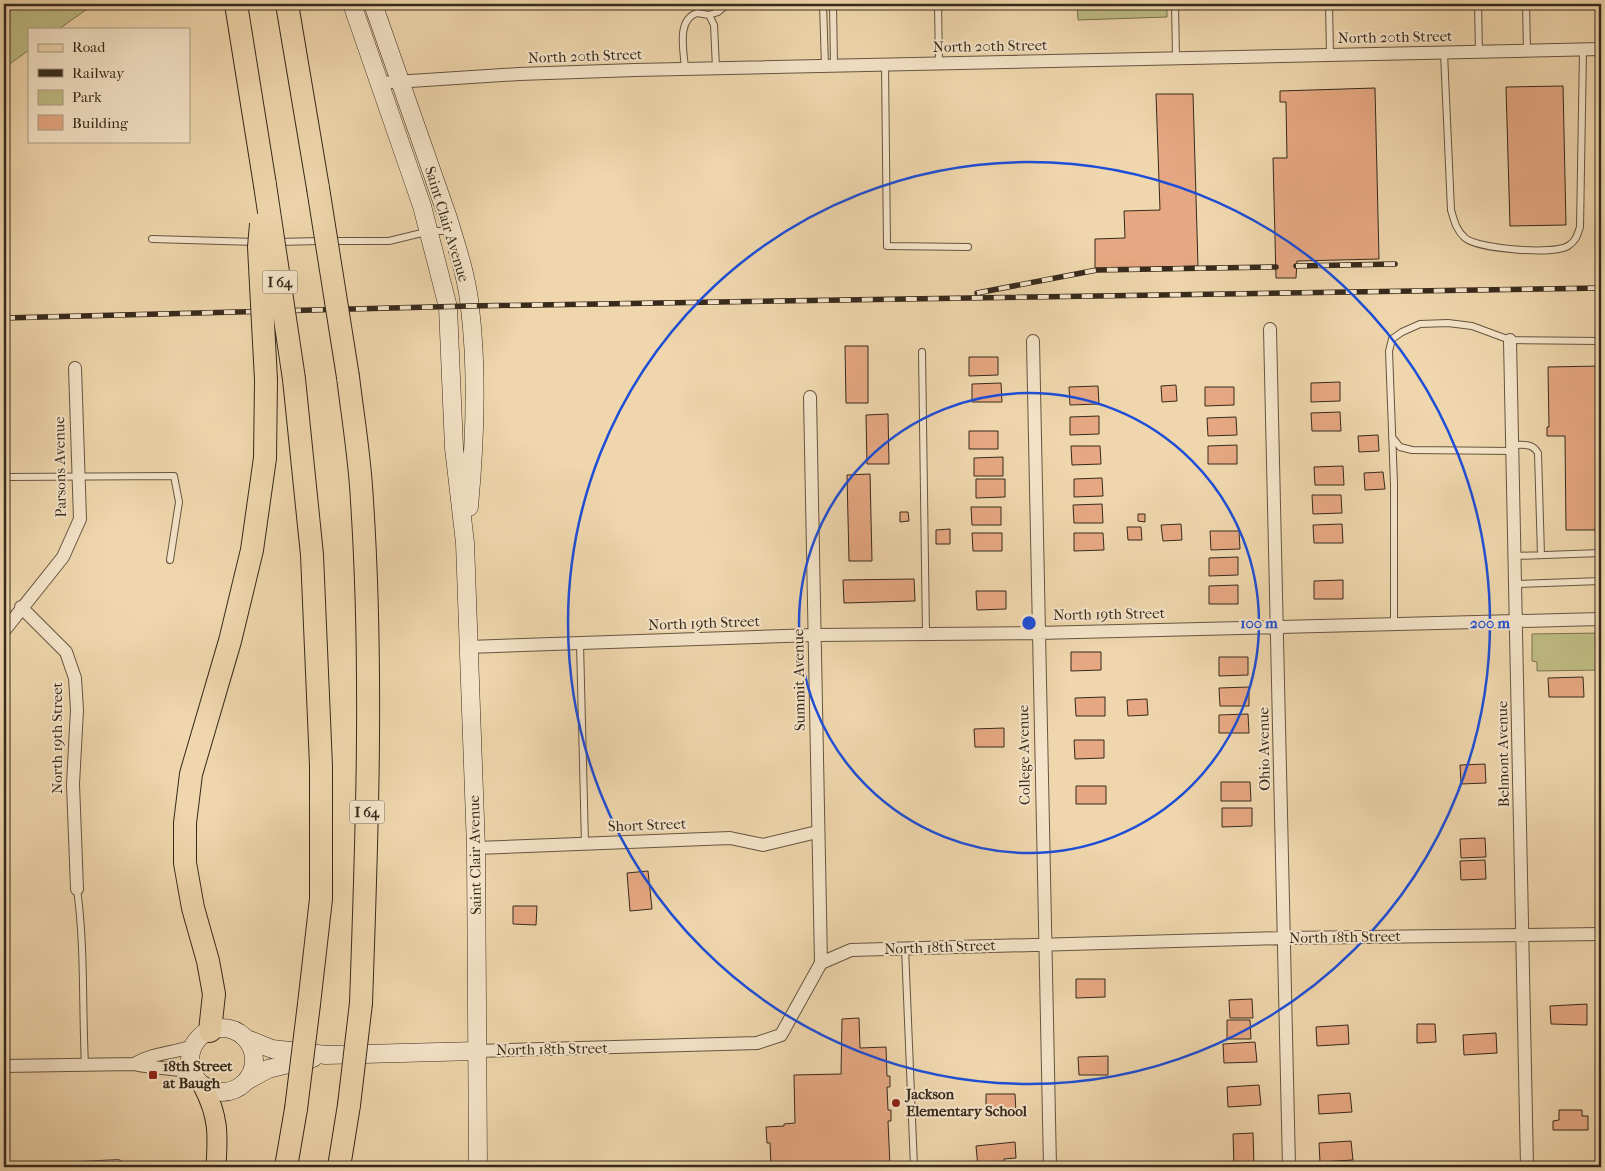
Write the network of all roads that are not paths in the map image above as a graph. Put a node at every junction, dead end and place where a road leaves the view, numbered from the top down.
1 (236, 4) edge
2 (288, 4) edge
3 (352, 4) edge
4 (373, 4) edge
5 (728, 4) edge
6 (822, 4) edge
7 (833, 4) edge
8 (938, 4) edge
9 (1175, 4) edge
10 (1329, 4) edge
11 (1478, 4) edge
12 (1526, 4) edge
13 (709, 15) junction
14 (1601, 49) edge
15 (1582, 50) junction
16 (1527, 51) junction
17 (1479, 52) junction
18 (1444, 53) junction
19 (1330, 55) junction
20 (1176, 58) junction
21 (939, 63) junction
22 (884, 64) junction
23 (830, 66) junction
24 (716, 68) junction
25 (685, 69) junction
26 (398, 80) junction
27 (380, 83) junction
28 (265, 185) junction
29 (430, 231) junction
30 (452, 231) junction
31 (152, 239) dead end
32 (968, 247) dead end
33 (1270, 329) dead end
34 (1510, 340) junction
35 (1033, 341) dead end
36 (1601, 341) edge
37 (922, 352) dead end
38 (75, 368) dead end
39 (810, 397) dead end
40 (1392, 437) junction
41 (1513, 448) junction
42 (4, 477) edge
43 (78, 477) junction
44 (465, 542) junction
45 (1601, 553) edge
46 (1541, 555) junction
47 (1515, 556) junction
48 (170, 560) dead end
49 (1601, 581) edge
50 (1516, 584) junction
51 (22, 607) junction
52 (1601, 619) edge
53 (1517, 621) junction
54 (1394, 624) junction
55 (1277, 626) junction
56 (4, 631) edge
57 (1038, 632) junction
58 (926, 634) junction
59 (815, 635) junction
60 (580, 643) junction
61 (468, 647) junction
62 (817, 832) junction
63 (585, 844) junction
64 (476, 848) junction
65 (77, 889) joint
66 (1523, 934) junction
67 (1601, 934) edge
68 (1284, 938) junction
69 (1044, 944) junction
70 (905, 948) junction
71 (821, 962) junction
72 (210, 1030) junction
73 (247, 1039) junction
74 (193, 1046) junction
75 (477, 1051) junction
76 (326, 1055) junction
77 (134, 1064) junction
78 (85, 1065) junction
79 (4, 1066) edge
80 (198, 1080) junction
81 (248, 1080) junction
82 (79, 1167) edge
83 (120, 1167) edge
84 (216, 1167) edge
85 (286, 1167) edge
86 (339, 1167) edge
87 (478, 1167) edge
88 (914, 1167) edge
89 (1050, 1167) edge
90 (1289, 1167) edge
91 (1527, 1167) edge

1 - 28 highway, I 64
2 - 86 highway, I 64, bridge
3 - 27 main road, Saint Clair Avenue
4 - 26 main road, Saint Clair Avenue
5 - 13 lane
6 - 23 lane
7 - 23 lane
8 - 21 lane
9 - 20 lane
10 - 19 lane
11 - 17 lane
12 - 16 lane
13 - 24 lane
13 - 25 lane
14 - 15 street, North 20th Street
15 - 16 street, North 20th Street
15 - 18 lane
16 - 17 street, North 20th Street
17 - 18 street, North 20th Street
18 - 19 street, North 20th Street
19 - 20 street, North 20th Street
20 - 21 street, North 20th Street
21 - 22 street, North 20th Street
22 - 23 street, North 20th Street
22 - 32 lane
23 - 24 street, North 20th Street
24 - 25 street, North 20th Street
25 - 26 street, North 20th Street
26 - 27 street, North 20th Street
26 - 30 main road, Saint Clair Avenue
27 - 29 main road, Saint Clair Avenue
28 - 72 highway, bridge
28 - 85 highway, I 64, bridge
29 - 30 lane
29 - 31 lane
29 - 44 main road, Saint Clair Avenue
30 - 44 main road, Saint Clair Avenue
33 - 55 street, Ohio Avenue
34 - 36 lane
34 - 40 lane
34 - 41 street, Belmont Avenue
35 - 57 street, College Avenue
37 - 58 lane
38 - 43 street, Parsons Avenue
39 - 59 street, Summit Avenue
40 - 41 lane
40 - 54 lane
41 - 46 lane
41 - 47 street, Belmont Avenue
42 - 43 lane
43 - 48 lane
43 - 51 street, Parsons Avenue
44 - 61 main road, Saint Clair Avenue
45 - 46 lane
46 - 47 lane
47 - 50 street, Belmont Avenue
49 - 50 lane
50 - 53 street, Belmont Avenue
51 - 56 street, Parsons Avenue
51 - 65 street, North 19th Street
52 - 53 street, North 19th Street
53 - 54 street, North 19th Street
53 - 66 street, Belmont Avenue
54 - 55 street, North 19th Street
55 - 57 street, North 19th Street
55 - 68 street, Ohio Avenue
57 - 58 street, North 19th Street
57 - 69 street, College Avenue
58 - 59 street, North 19th Street
59 - 60 street, North 19th Street
59 - 62 street, Summit Avenue
60 - 61 street, North 19th Street
60 - 63 lane
61 - 64 main road, Saint Clair Avenue
62 - 63 street, Short Street
62 - 71 street, Summit Avenue
63 - 64 street, Short Street
64 - 75 main road, Saint Clair Avenue
65 - 78 lane
66 - 67 street, North 18th Street
66 - 68 street, North 18th Street
66 - 91 street, Belmont Avenue
68 - 69 street, North 18th Street
68 - 90 street, Ohio Avenue
69 - 70 street, North 18th Street
69 - 89 street, College Avenue
70 - 71 street, North 18th Street
70 - 88 lane
71 - 75 street, North 18th Street
72 - 73 main road
72 - 74 main road
73 - 76 main road, North 18th Street
73 - 81 main road
74 - 77 street
74 - 80 main road
75 - 76 main road, North 18th Street
75 - 87 main road, Saint Clair Avenue
76 - 81 main road, North 18th Street
77 - 78 street
77 - 80 street
78 - 79 street
80 - 81 main road
80 - 84 main road
82 - 83 lane

